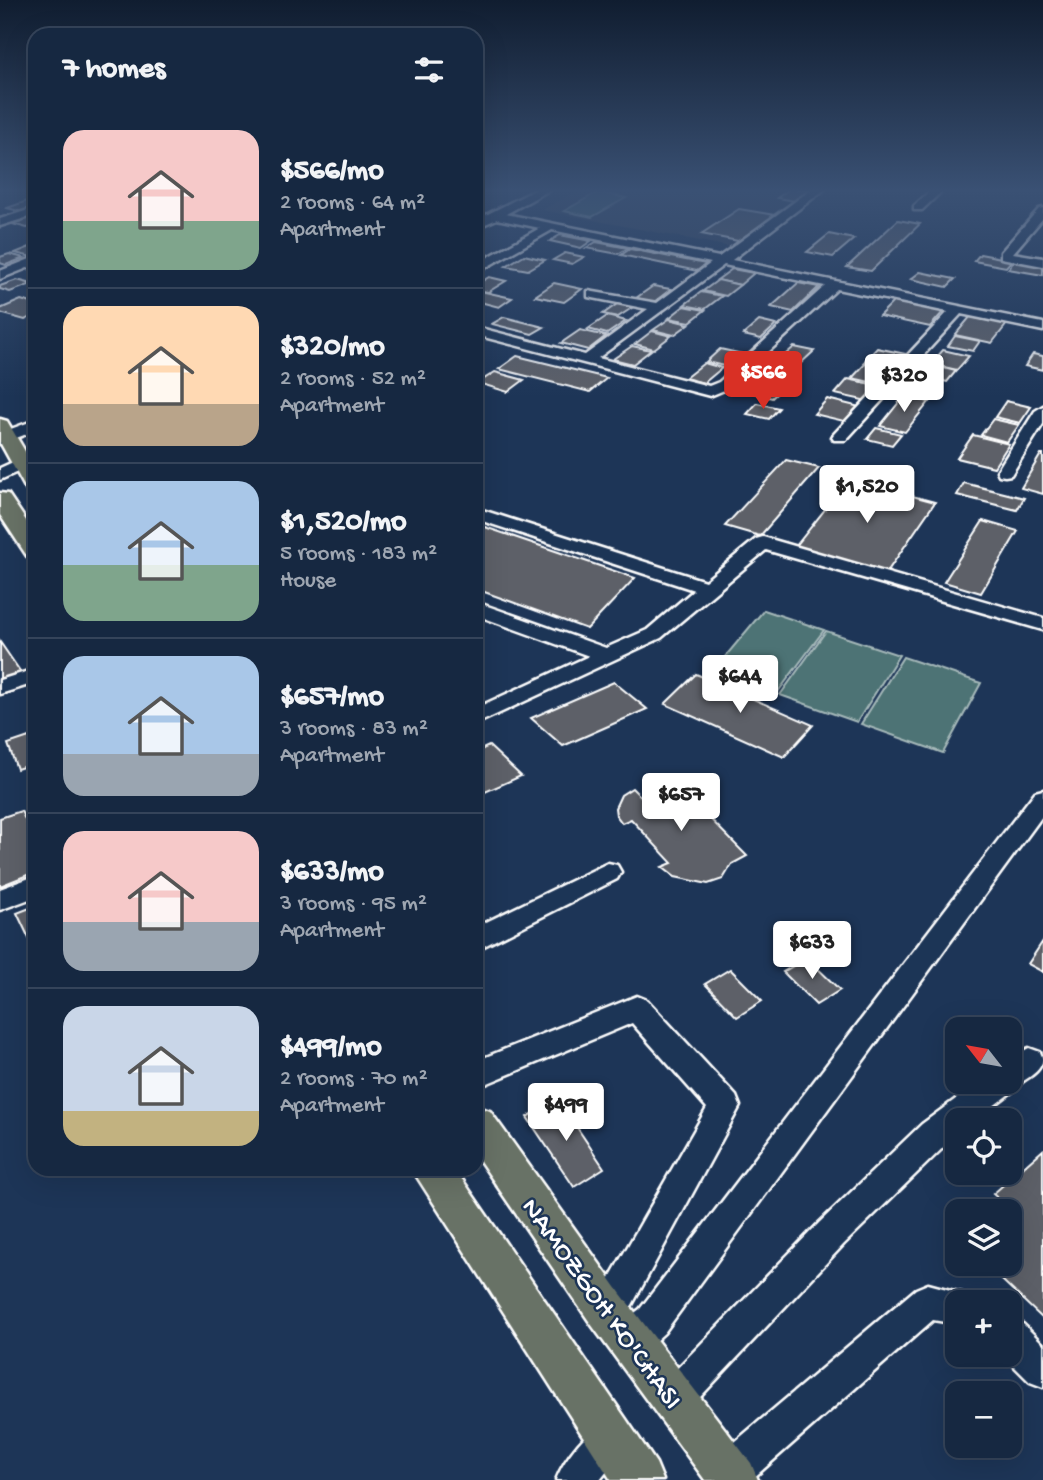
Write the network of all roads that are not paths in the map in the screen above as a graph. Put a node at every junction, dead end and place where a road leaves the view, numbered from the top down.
1 (709, 258) edge
2 (727, 258) edge
3 (1022, 258) edge
4 (723, 261) junction
5 (1043, 262) edge
6 (28, 264) edge
7 (0, 275) edge
8 (606, 284) dead end
9 (835, 284) junction
10 (658, 307) junction
11 (958, 309) junction
12 (1043, 327) edge
13 (483, 333) edge
14 (587, 360) junction
15 (1043, 411) edge
16 (28, 427) edge
17 (2, 434) edge
18 (840, 437) dead end
19 (28, 460) edge
20 (1004, 471) dead end
21 (0, 475) edge
22 (0, 499) edge
23 (483, 515) edge
24 (28, 541) edge
25 (710, 589) junction
26 (483, 611) edge
27 (1043, 624) edge
28 (608, 656) junction
29 (28, 678) edge
30 (0, 687) edge
31 (483, 714) edge
32 (1043, 798) edge
33 (608, 872) dead end
34 (28, 889) edge
35 (0, 900) edge
36 (483, 935) edge
37 (483, 1072) edge
38 (986, 1094) edge
39 (483, 1133) edge
40 (437, 1176) edge
41 (945, 1305) edge
42 (618, 1324) junction
43 (1022, 1349) edge
44 (1043, 1369) edge
45 (674, 1398) junction
46 (611, 1437) junction
47 (730, 1476) edge
48 (575, 1480) edge
49 (639, 1480) edge

1 - 4 street
2 - 4 street
3 - 5 street
4 - 9 street
4 - 10 street
6 - 7 street
8 - 10 street
9 - 11 street
9 - 14 street
10 - 14 street
11 - 12 street
11 - 18 street
13 - 14 street
15 - 20 street
16 - 17 street
17 - 19 main road
19 - 21 street
22 - 24 main road
23 - 25 street
25 - 27 street
25 - 28 street
26 - 28 street
28 - 31 street
29 - 30 street
32 - 42 street
33 - 36 street
34 - 35 street
37 - 42 street
38 - 45 street
39 - 42 main road, NAMOZGOH KO'CHASI
40 - 46 main road
41 - 47 street
42 - 45 main road, NAMOZGOH KO'CHASI
43 - 44 street
45 - 47 main road, NAMOZGOH KO'CHASI
46 - 48 street
46 - 49 main road

